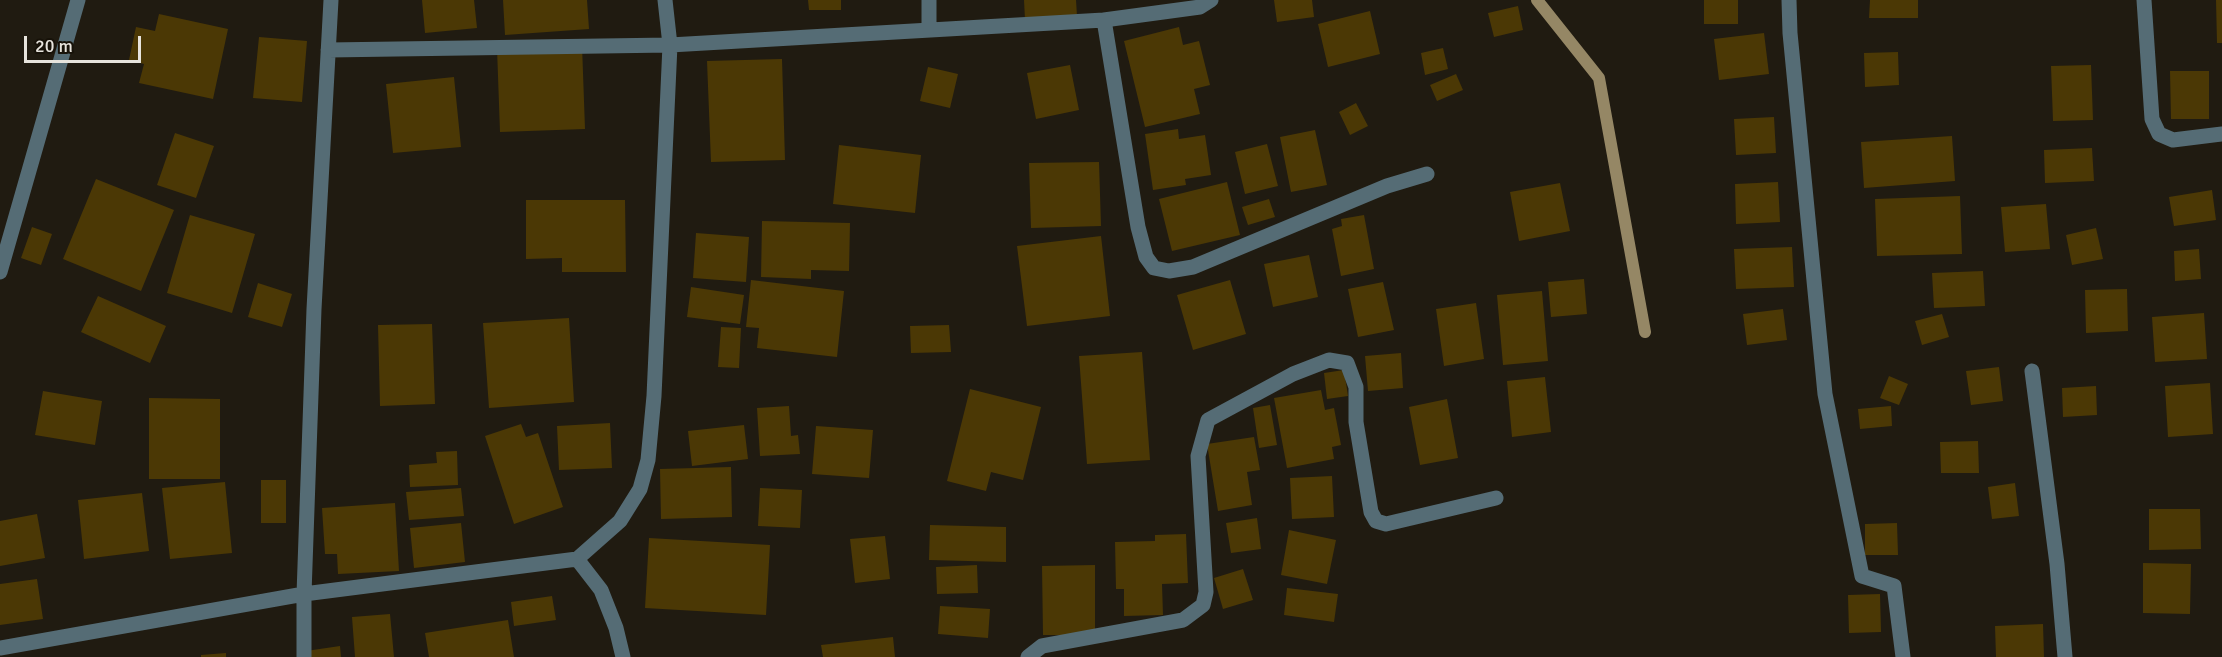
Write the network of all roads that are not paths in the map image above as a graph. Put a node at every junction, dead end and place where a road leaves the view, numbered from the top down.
1 (78, 0) edge
2 (331, 0) edge
3 (666, 0) edge
4 (929, 0) edge
5 (1211, 0) edge
6 (1790, 0) edge
7 (2144, 0) edge
8 (1104, 20) junction
9 (929, 30) junction
10 (670, 45) junction
11 (328, 50) junction
12 (2222, 134) edge
13 (1427, 174) dead end
14 (0, 272) edge
15 (2032, 371) dead end
16 (1496, 498) dead end
17 (577, 559) junction
18 (304, 594) junction
19 (0, 648) edge
20 (304, 657) edge
21 (623, 657) edge
22 (1028, 657) edge
23 (1903, 657) edge
24 (2065, 657) edge

1 - 14 street
2 - 11 street
3 - 10 street
4 - 9 street
5 - 8 street
6 - 23 street
7 - 12 street
8 - 9 street
8 - 13 street
9 - 10 street
10 - 11 street
10 - 17 street
11 - 18 street
15 - 24 street
16 - 22 street
17 - 18 street
17 - 21 street
18 - 19 street
18 - 20 street

